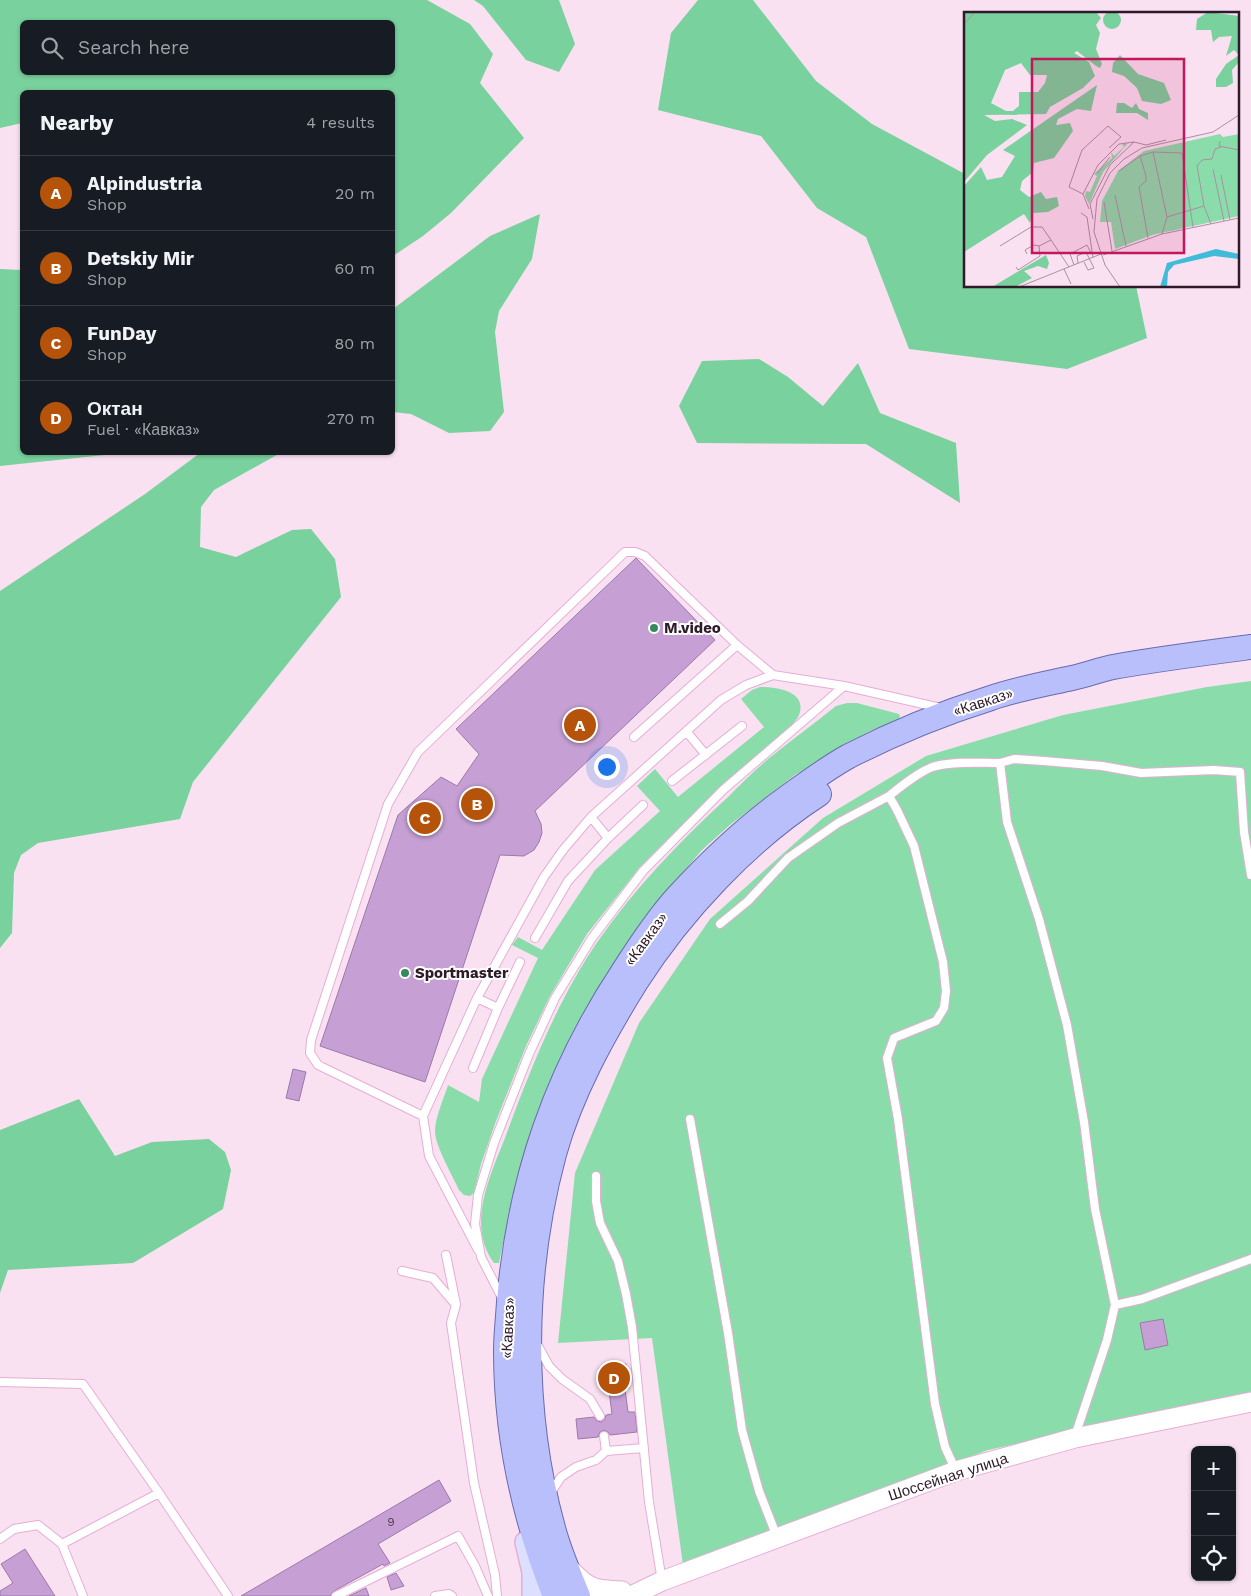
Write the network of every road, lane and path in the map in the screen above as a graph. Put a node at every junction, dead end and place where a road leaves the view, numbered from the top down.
1 (737, 646) junction
2 (1251, 647) edge
3 (1251, 662) edge
4 (1110, 668) junction
5 (773, 676) junction
6 (844, 686) junction
7 (742, 726) dead end
8 (686, 731) junction
9 (634, 737) dead end
10 (706, 755) junction
11 (1000, 763) junction
12 (672, 781) dead end
13 (889, 796) junction
14 (643, 805) dead end
15 (591, 817) junction
16 (608, 838) junction
17 (1251, 875) edge
18 (720, 924) dead end
19 (535, 938) dead end
20 (520, 962) dead end
21 (477, 998) junction
22 (498, 1008) junction
23 (473, 1068) dead end
24 (422, 1116) junction
25 (690, 1119) dead end
26 (596, 1176) dead end
27 (446, 1255) dead end
28 (481, 1257) junction
29 (1251, 1259) edge
30 (402, 1271) dead end
31 (456, 1305) junction
32 (1115, 1305) junction
33 (508, 1315) junction
34 (531, 1326) junction
35 (506, 1368) junction
36 (0, 1382) edge
37 (1251, 1402) edge
38 (600, 1416) dead end
39 (604, 1436) dead end
40 (1075, 1438) junction
41 (644, 1448) junction
42 (606, 1451) junction
43 (956, 1471) junction
44 (159, 1493) junction
45 (546, 1499) junction
46 (777, 1537) junction
47 (0, 1539) edge
48 (62, 1544) junction
49 (564, 1562) junction
50 (658, 1582) junction
51 (620, 1594) edge
52 (83, 1596) edge
53 (228, 1596) edge
54 (336, 1596) edge
55 (435, 1596) edge
56 (452, 1596) edge
57 (488, 1596) edge
58 (497, 1596) edge
59 (533, 1596) edge
60 (555, 1596) edge
61 (576, 1596) edge

1 - 5 lane
1 - 9 lane
1 - 24 lane
2 - 4 main road, «Кавказ»
3 - 34 main road, «Кавказ»
4 - 6 lane
4 - 33 main road, «Кавказ»
5 - 6 lane
5 - 8 lane
6 - 28 lane
7 - 10 lane
8 - 10 lane
8 - 15 lane
10 - 12 lane
11 - 13 lane
11 - 17 lane
11 - 32 lane
13 - 18 lane
13 - 43 lane
14 - 16 lane
15 - 16 lane
15 - 21 lane
16 - 19 lane
20 - 22 lane
21 - 22 lane
21 - 24 lane
22 - 23 lane
24 - 28 lane
25 - 46 lane
26 - 41 lane
27 - 31 lane
28 - 33 lane
29 - 32 lane
30 - 31 lane
31 - 58 lane
32 - 40 lane
33 - 35 main road, «Кавказ»
34 - 38 lane
34 - 45 main road, «Кавказ»
35 - 59 main road
35 - 60 main road, «Кавказ»
35 - 61 street
36 - 44 lane
37 - 40 street, Шоссейная улица
39 - 42 lane
40 - 43 street, Шоссейная улица
41 - 42 lane
41 - 50 lane
42 - 45 lane
43 - 46 street, Шоссейная улица
44 - 48 lane
44 - 53 lane
45 - 49 main road, «Кавказ»
46 - 50 street, Шоссейная улица
47 - 48 lane
48 - 52 lane
49 - 51 street
49 - 61 main road, «Кавказ»
50 - 51 street, Шоссейная улица
54 - 57 lane
55 - 56 lane

